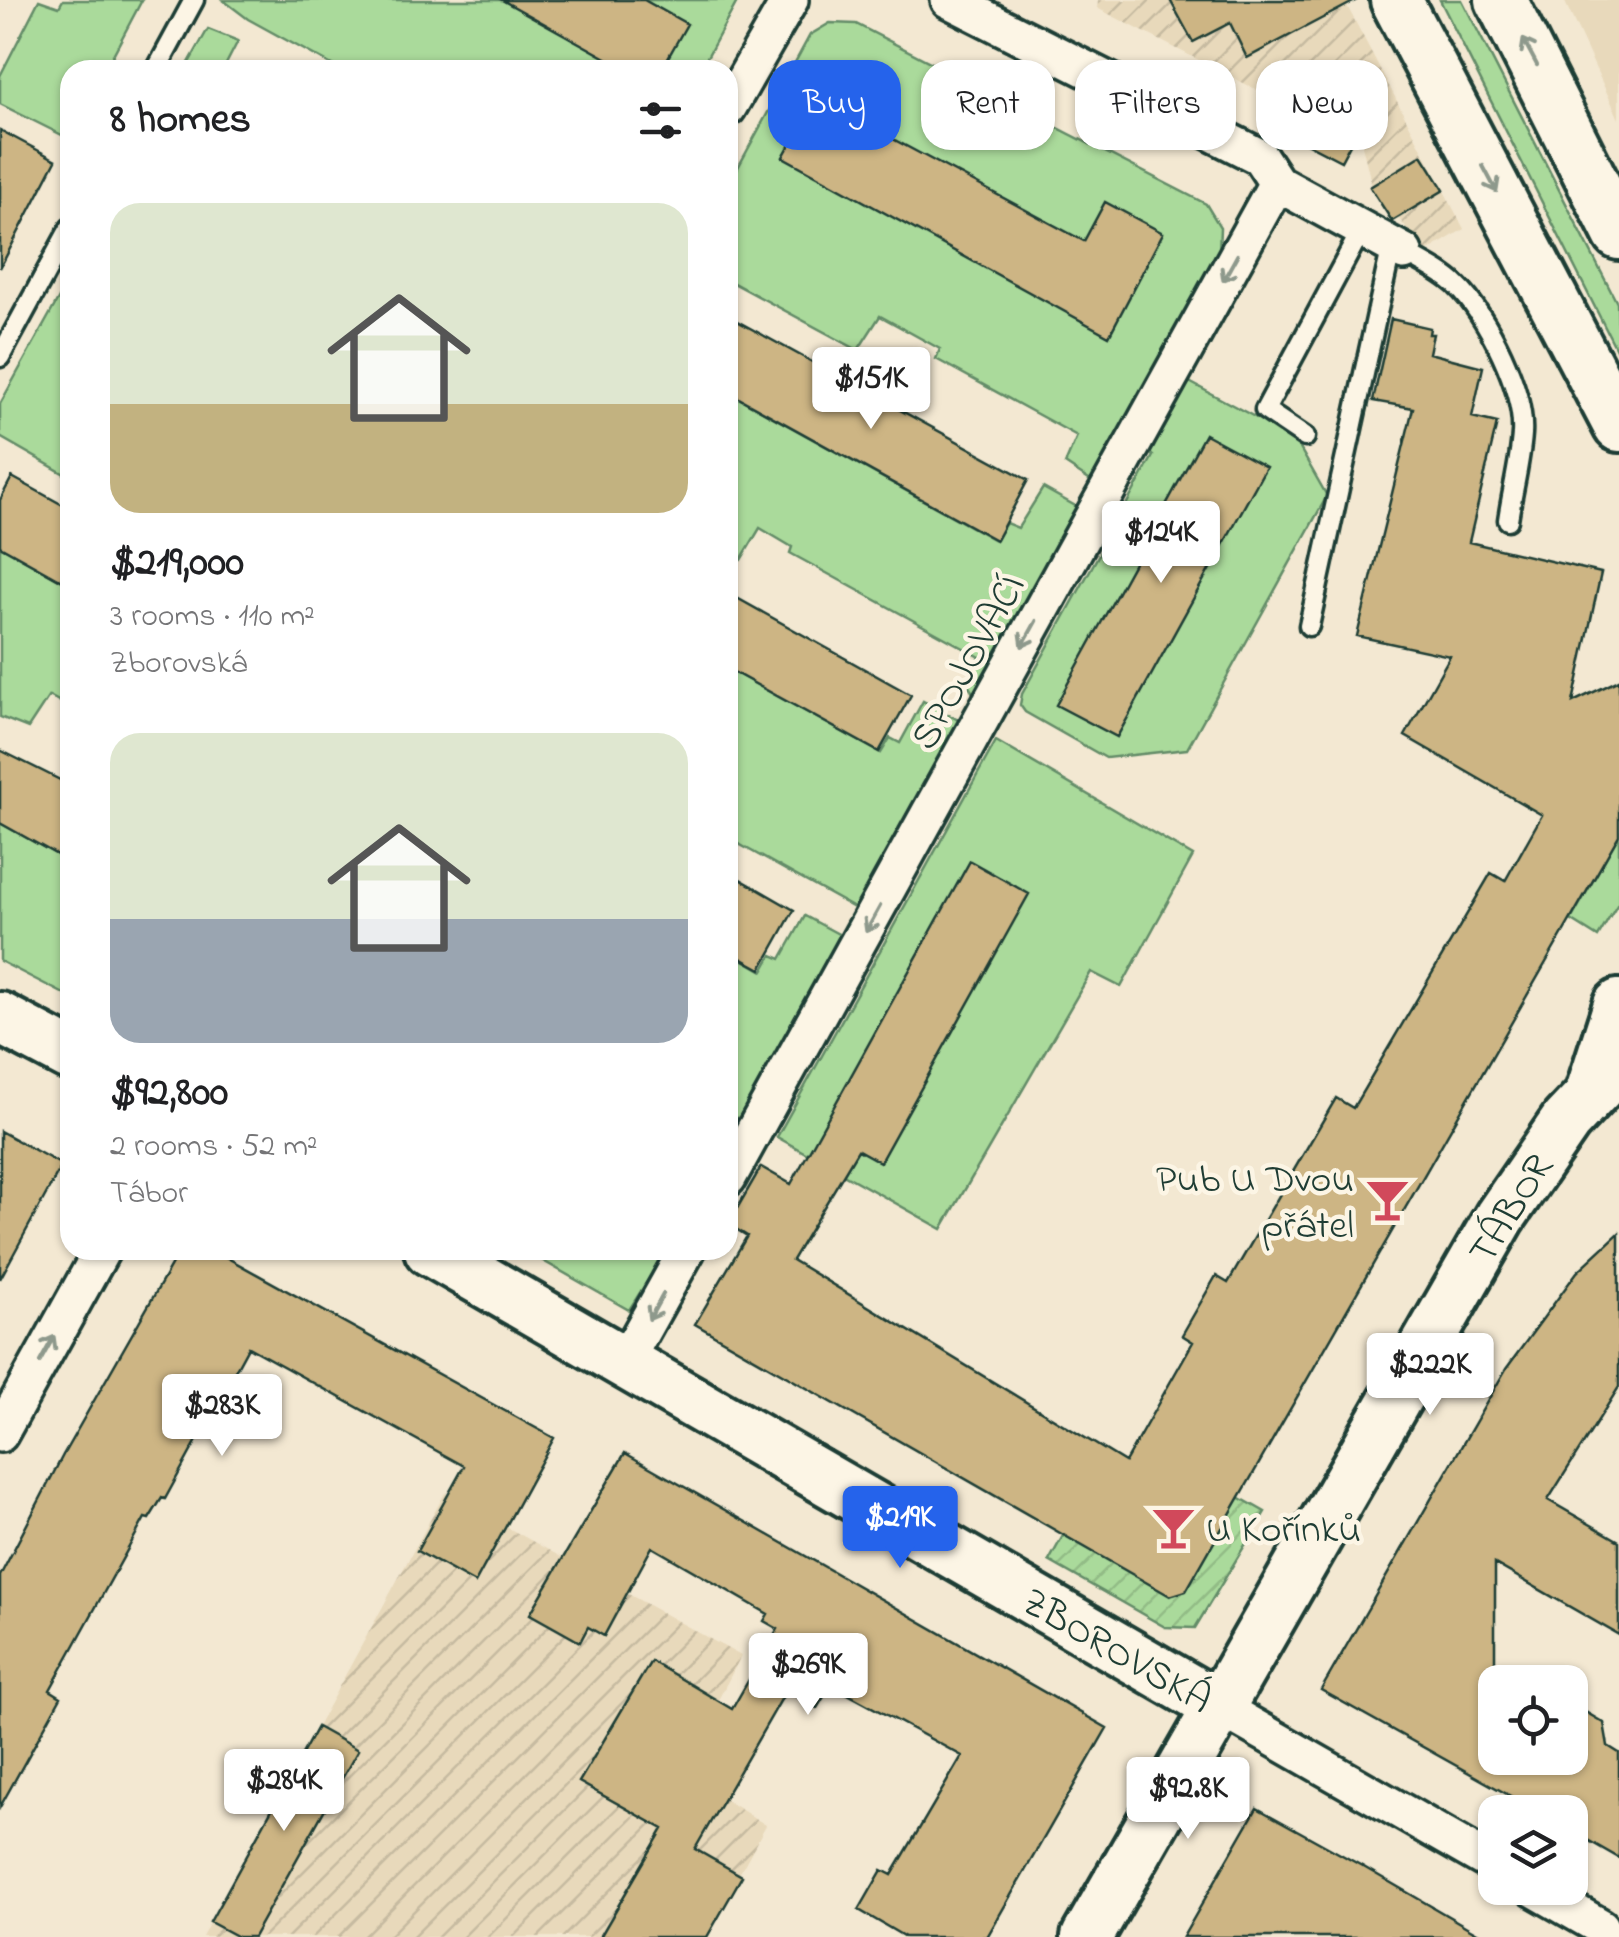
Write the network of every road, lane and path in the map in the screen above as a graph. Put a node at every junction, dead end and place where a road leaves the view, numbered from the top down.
1 (194, 0) edge
2 (790, 0) edge
3 (949, 0) edge
4 (1396, 0) edge
5 (1501, 0) edge
6 (161, 60) edge
7 (738, 91) edge
8 (1277, 183) junction
9 (1619, 234) edge
10 (1386, 242) junction
11 (60, 246) edge
12 (0, 356) edge
13 (1619, 426) edge
14 (1305, 436) dead end
15 (1508, 520) dead end
16 (1309, 626) dead end
17 (1619, 1005) edge
18 (0, 1018) edge
19 (60, 1049) edge
20 (1605, 1079) edge
21 (738, 1160) edge
22 (96, 1260) edge
23 (447, 1260) edge
24 (682, 1260) edge
25 (624, 1363) junction
26 (0, 1434) edge
27 (1219, 1708) junction
28 (1478, 1856) edge
29 (1563, 1905) edge
30 (1601, 1927) dead end
31 (1088, 1937) edge

1 - 6 lane
2 - 7 street
3 - 8 street
4 -> 13 street
9 -> 5 street
8 - 10 street
8 -> 21 street, SPOJOVACÍ
10 - 14 lane
10 - 15 lane
10 - 16 lane
11 - 12 lane
17 - 20 street, TÁBOR
18 - 19 street
20 - 27 street, TÁBOR
26 -> 22 street
23 - 25 street, ZBOROVSKÁ
24 -> 25 street
25 - 27 street, ZBOROVSKÁ
27 - 28 street, ZBOROVSKÁ
27 - 31 street, TÁBOR
29 - 30 street

